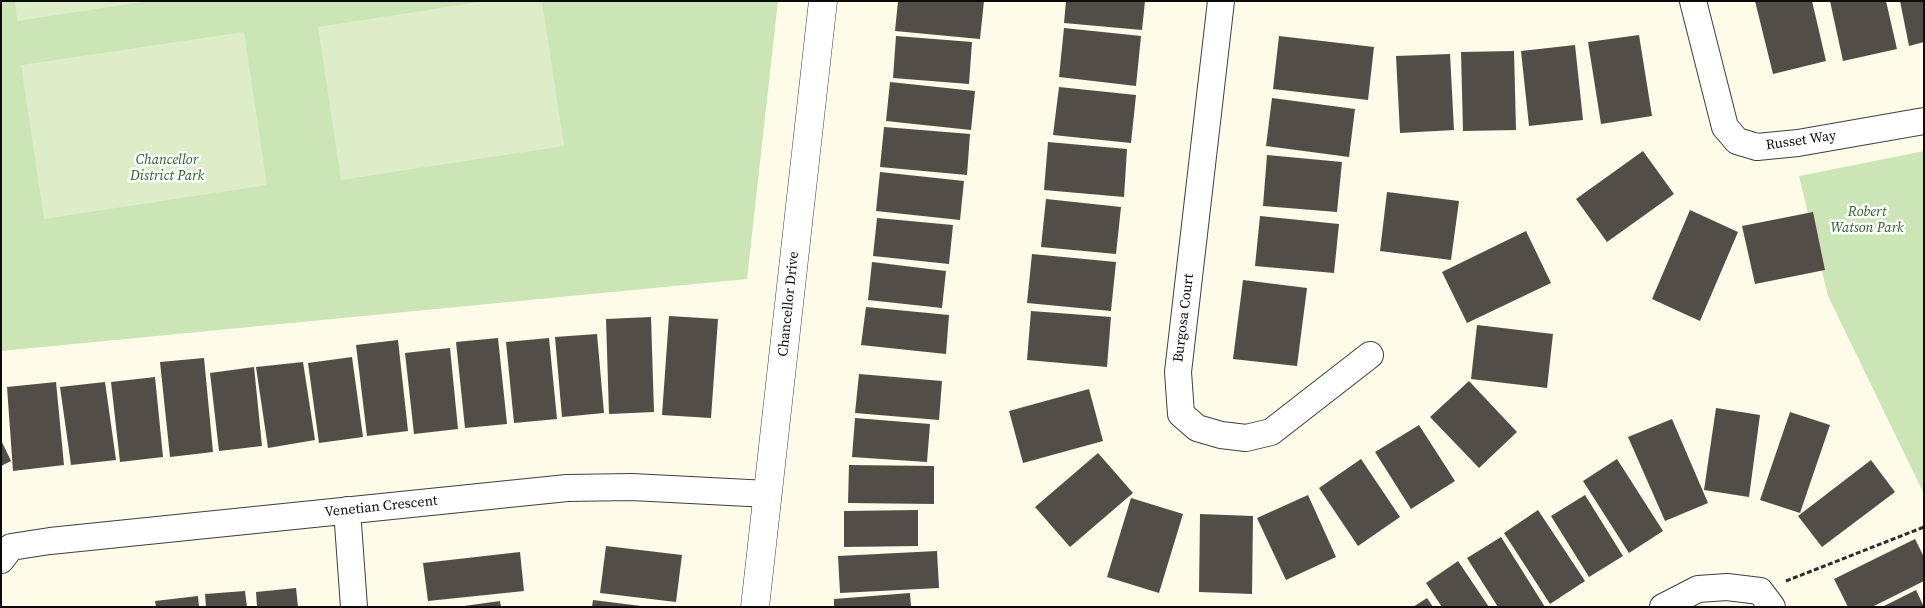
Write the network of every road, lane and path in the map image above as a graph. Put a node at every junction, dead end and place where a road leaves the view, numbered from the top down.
1 (823, 1) edge
2 (1221, 1) edge
3 (1693, 1) edge
4 (1924, 121) edge
5 (1370, 355) dead end
6 (768, 494) junction
7 (347, 510) junction
8 (1924, 527) edge
9 (1, 560) edge
10 (1766, 599) edge
11 (354, 607) edge
12 (755, 607) edge
13 (1663, 607) edge

1 - 6 street, Chancellor Drive
2 - 5 street, Burgosa Court
3 - 4 street, Russet Way
6 - 7 street, Venetian Crescent
6 - 12 street, Chancellor Drive
7 - 9 street, Venetian Crescent
7 - 11 street
8 - 10 path
10 - 13 street

